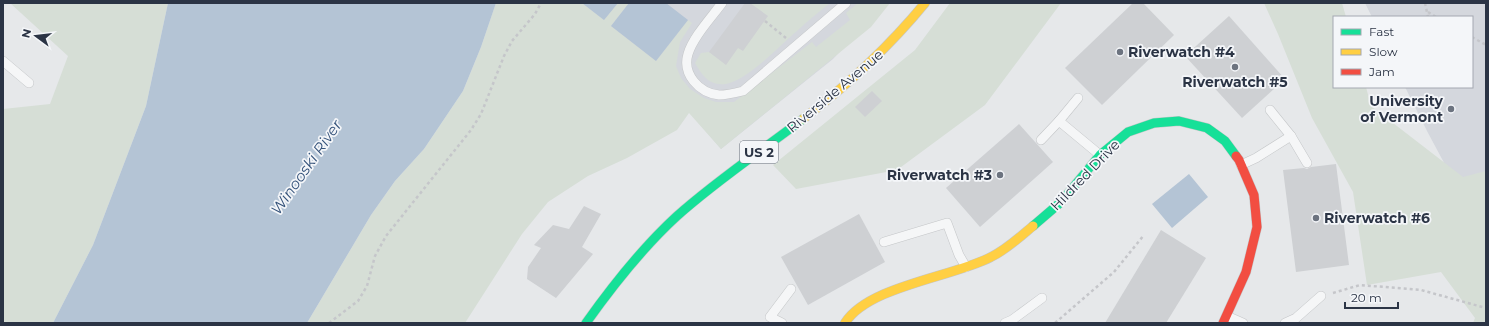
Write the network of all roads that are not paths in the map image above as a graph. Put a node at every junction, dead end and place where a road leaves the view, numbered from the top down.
1 (722, 3) edge
2 (846, 3) edge
3 (925, 3) edge
4 (3, 61) edge
5 (29, 83) dead end
6 (1078, 98) dead end
7 (1270, 110) dead end
8 (1059, 121) junction
9 (1291, 136) junction
10 (1041, 140) dead end
11 (1100, 155) junction
12 (1307, 163) dead end
13 (1241, 165) junction
14 (884, 242) dead end
15 (966, 267) junction
16 (790, 289) dead end
17 (1321, 296) road end
18 (1042, 298) dead end
19 (1225, 320) edge
20 (586, 323) edge
21 (782, 323) edge
22 (845, 323) edge
23 (1005, 323) edge
24 (1243, 323) edge
25 (1285, 323) edge

1 - 2 lane
3 - 20 street, Riverside Avenue / US 2
4 - 5 lane
6 - 8 lane
7 - 9 lane
8 - 10 lane
8 - 11 lane
9 - 12 lane
9 - 13 lane
11 - 13 street, Hildred Drive
11 - 15 street, Hildred Drive
13 - 19 street, Hildred Drive
14 - 15 lane
15 - 22 street, Hildred Drive
16 - 21 lane
17 - 25 lane
18 - 23 lane
19 - 24 lane

